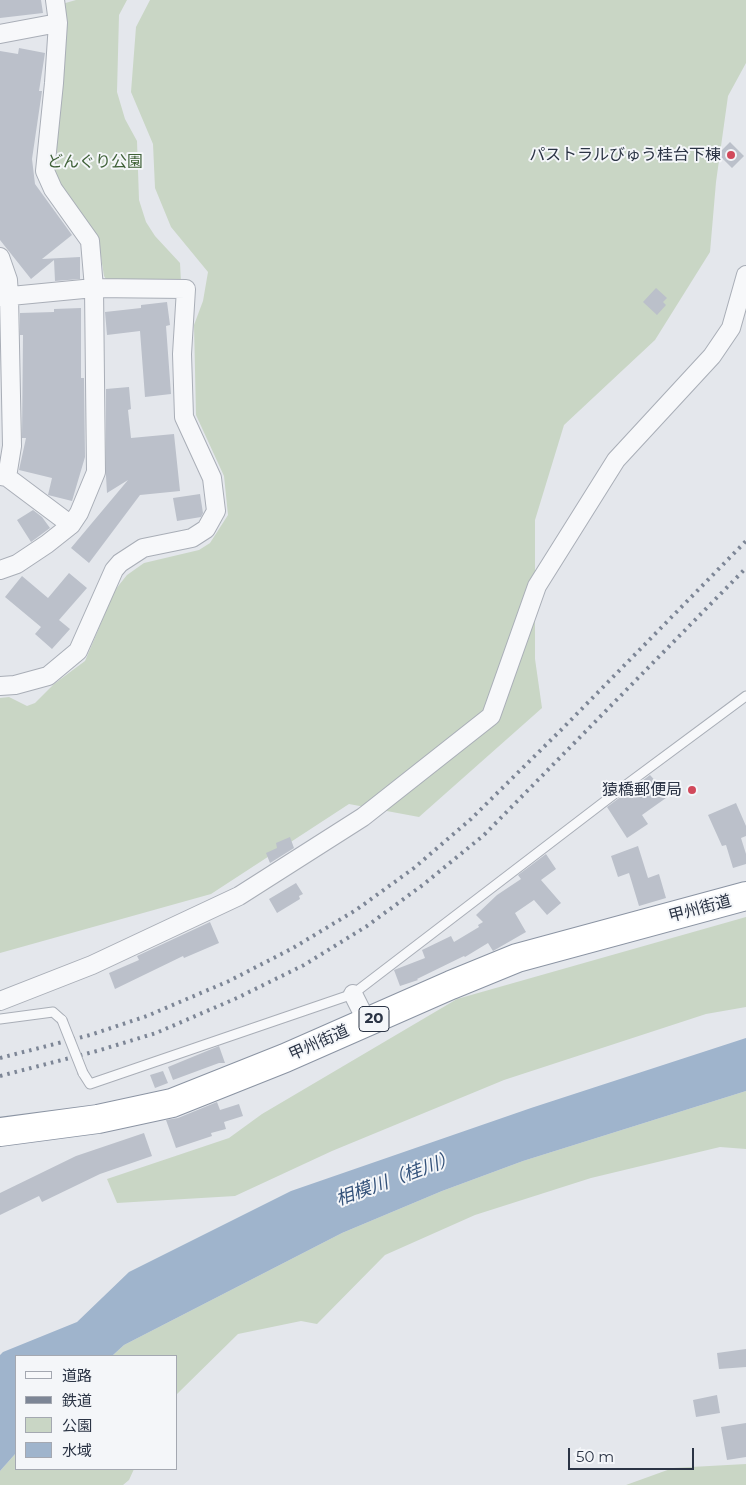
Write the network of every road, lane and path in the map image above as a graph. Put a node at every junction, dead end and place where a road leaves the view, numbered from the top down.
1 (55, 0) edge
2 (58, 23) junction
3 (0, 34) edge
4 (0, 258) edge
5 (746, 275) edge
6 (94, 288) junction
7 (5, 296) edge
8 (5, 384) edge
9 (4, 477) edge
10 (71, 524) junction
11 (0, 570) edge
12 (0, 686) edge
13 (746, 696) edge
14 (746, 896) edge
15 (353, 994) junction
16 (0, 1001) edge
17 (0, 1019) edge
18 (367, 1022) junction
19 (0, 1132) edge

1 - 2 street
2 - 3 street
2 - 6 street
4 - 7 street
5 - 16 street
6 - 7 street
6 - 10 street
6 - 12 street
7 - 8 street
8 - 9 street
9 - 10 street
10 - 11 street
13 - 15 lane
14 - 18 highway, 甲州街道 / 20
15 - 17 lane, bridge
15 - 18 street
18 - 19 highway, 甲州街道 / 20

